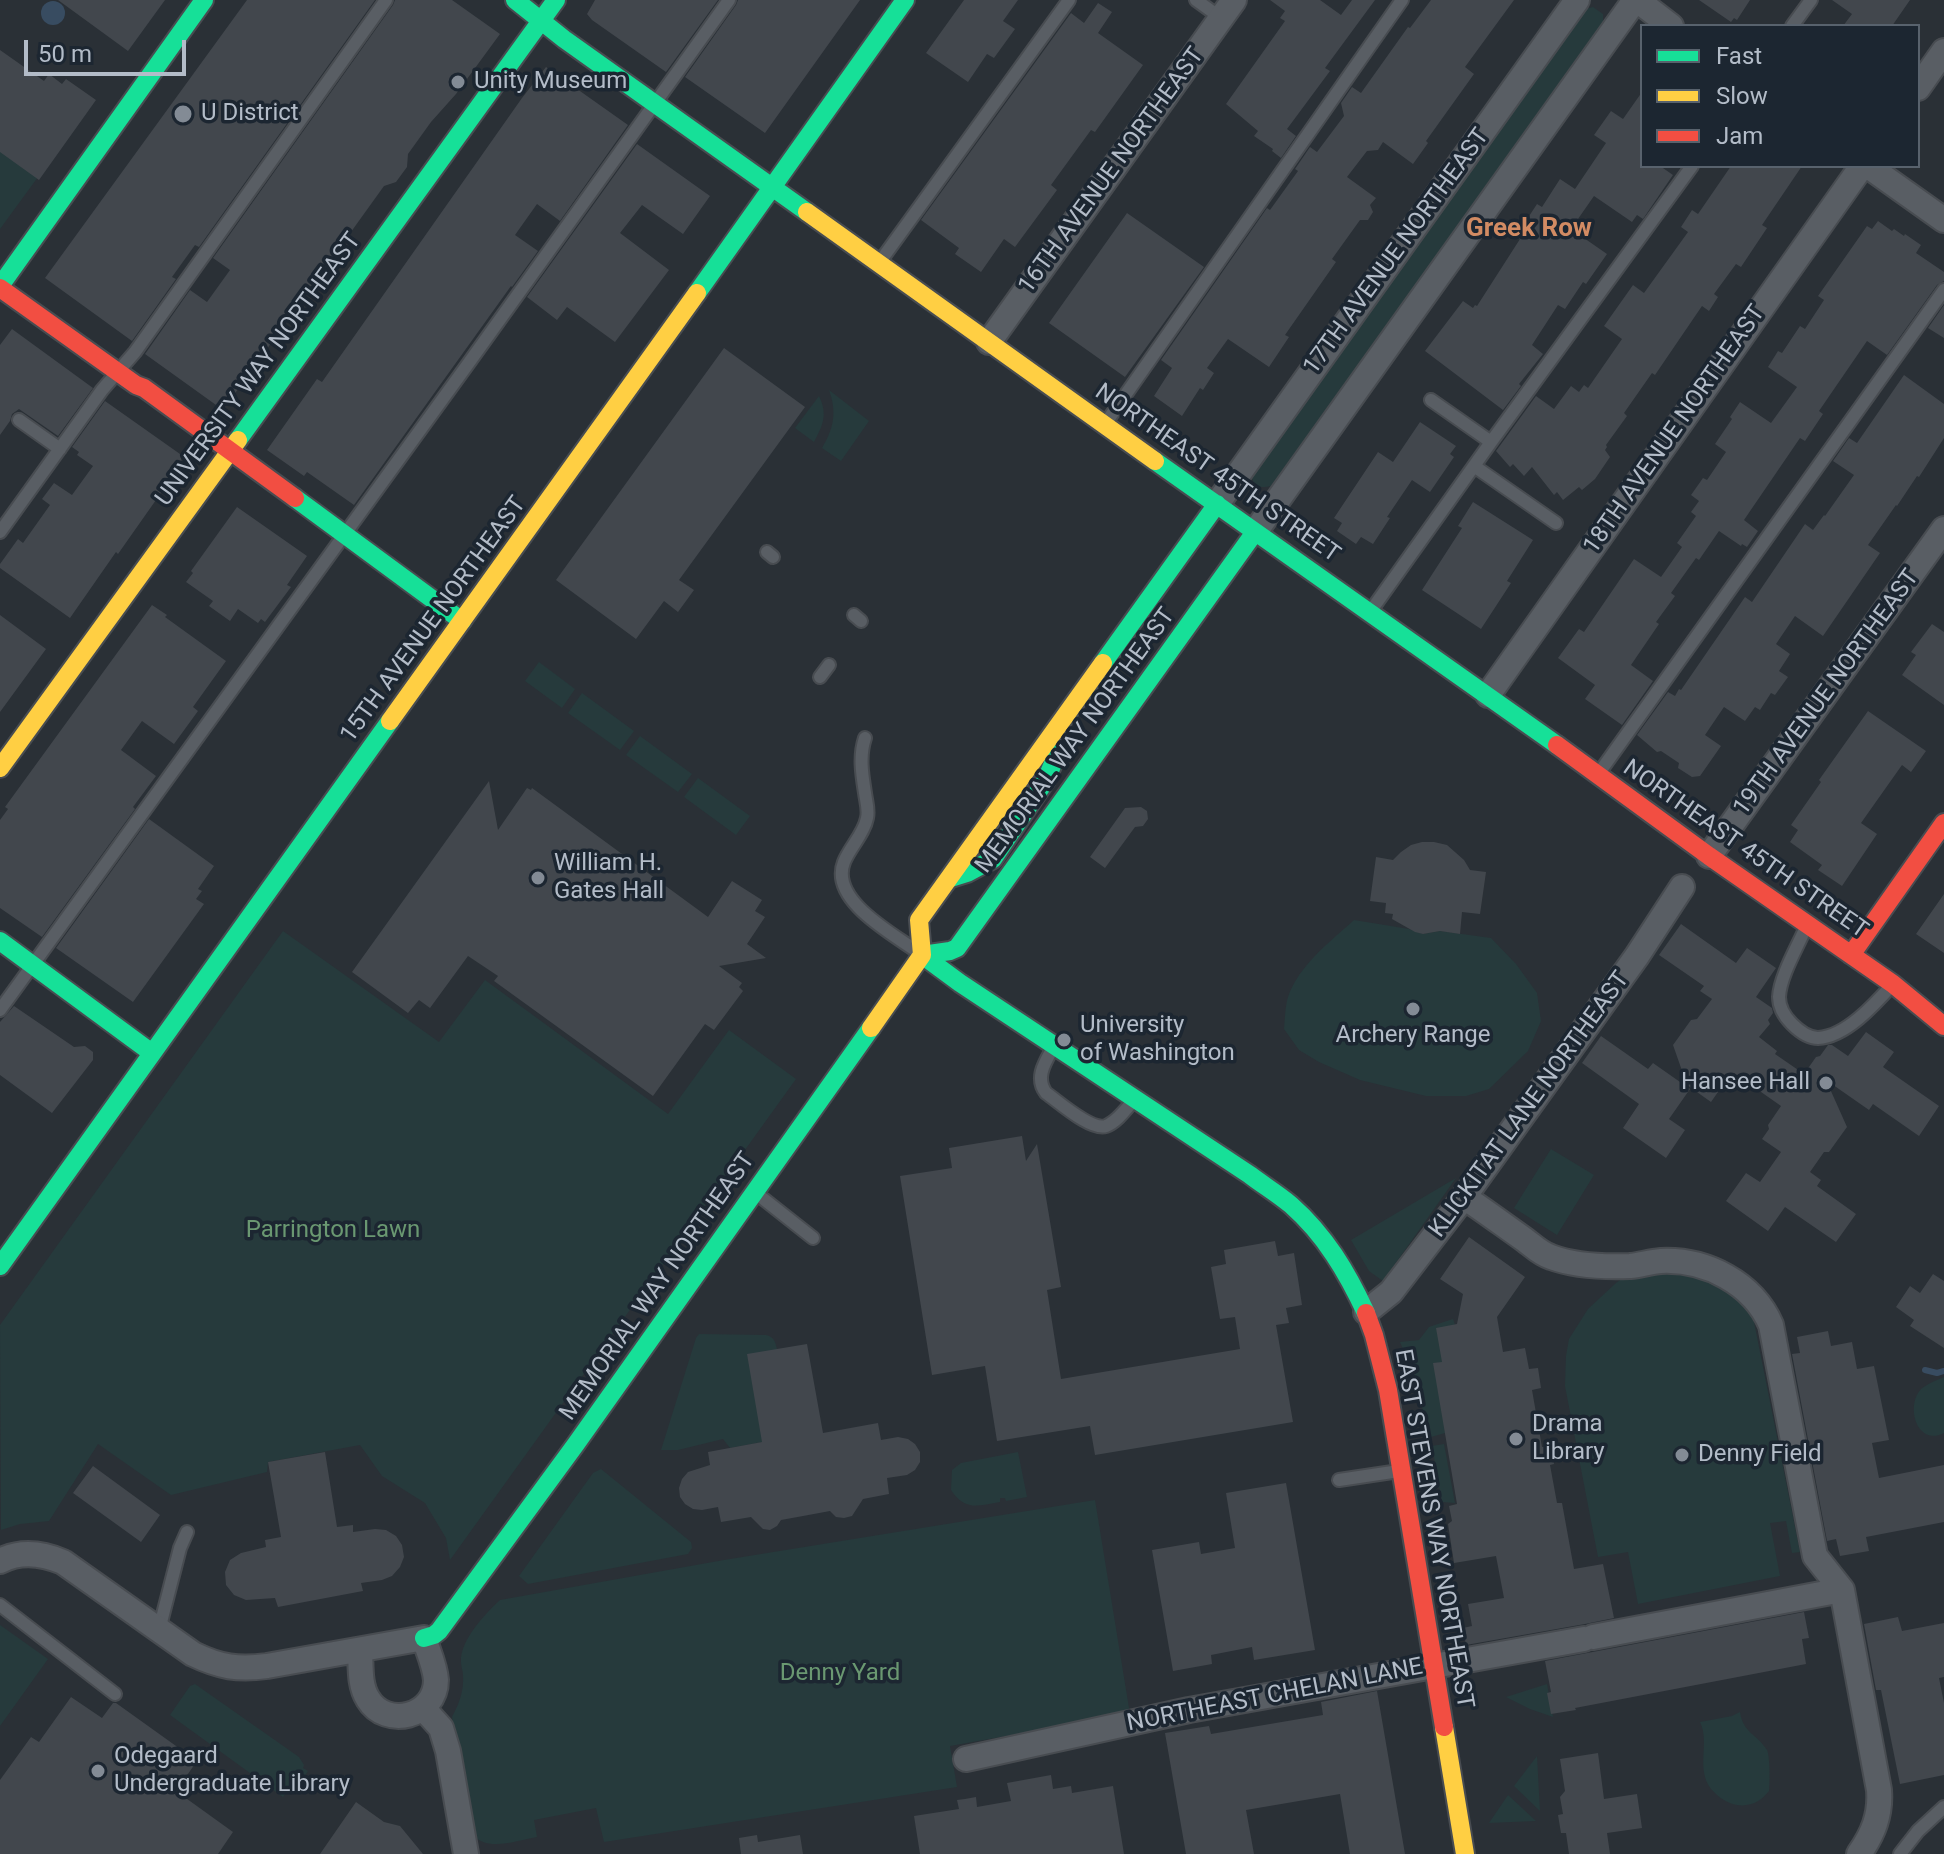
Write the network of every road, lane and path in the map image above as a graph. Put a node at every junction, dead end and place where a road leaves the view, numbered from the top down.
1 (204, 0) edge
2 (386, 0) edge
3 (515, 0) edge
4 (556, 0) edge
5 (729, 0) edge
6 (905, 0) edge
7 (1069, 0) edge
8 (1196, 0) edge
9 (1402, 0) edge
10 (1577, 0) edge
11 (1636, 0) edge
12 (1811, 0) edge
13 (1228, 9) edge
14 (542, 21) junction
15 (1668, 24) edge
16 (1793, 24) edge
17 (1944, 51) edge
18 (1920, 85) edge
19 (655, 103) junction
20 (1691, 168) edge
21 (1861, 168) edge
22 (1871, 168) edge
23 (773, 187) junction
24 (1944, 220) edge
25 (879, 263) junction
26 (0, 287) edge
27 (1944, 290) edge
28 (989, 342) junction
29 (118, 371) junction
30 (1431, 400) dead end
31 (19, 420) dead end
32 (1105, 424) junction
33 (1491, 442) junction
34 (60, 449) junction
35 (230, 451) junction
36 (1474, 466) junction
37 (1217, 504) junction
38 (1556, 523) dead end
39 (1944, 529) edge
40 (0, 532) edge
41 (1255, 532) junction
42 (343, 535) junction
43 (1370, 612) junction
44 (462, 621) junction
45 (1141, 651) junction
46 (829, 665) dead end
47 (820, 677) dead end
48 (1488, 695) junction
49 (865, 738) dead end
50 (0, 768) edge
51 (1598, 775) junction
52 (1944, 823) edge
53 (1709, 856) junction
54 (1682, 887) dead end
55 (1807, 924) junction
56 (0, 941) edge
57 (922, 955) junction
58 (1851, 955) junction
59 (33, 965) junction
60 (1893, 984) junction
61 (1944, 1002) edge
62 (0, 1010) edge
63 (1944, 1026) edge
64 (1054, 1046) junction
65 (152, 1053) junction
66 (1134, 1099) junction
67 (755, 1193) junction
68 (1464, 1197) junction
69 (813, 1238) dead end
70 (0, 1266) edge
71 (1366, 1312) junction
72 (1401, 1470) junction
73 (1339, 1480) dead end
74 (187, 1532) dead end
75 (0, 1561) edge
76 (1842, 1590) junction
77 (0, 1605) edge
78 (159, 1630) junction
79 (424, 1638) junction
80 (360, 1650) junction
81 (1435, 1666) junction
82 (115, 1694) dead end
83 (423, 1708) junction
84 (966, 1759) dead end
85 (1944, 1807) edge
86 (466, 1854) edge
87 (1465, 1854) edge
88 (1859, 1854) edge
89 (1900, 1854) edge

1 - 26 street
2 - 29 lane
3 - 14 street, NORTHEAST 45TH STREET
4 - 14 street, UNIVERSITY WAY NORTHEAST
5 - 19 lane
6 - 23 street, 15TH AVENUE NORTHEAST
7 - 25 lane
8 - 13 lane
9 - 32 lane
10 - 37 street, 17TH AVENUE NORTHEAST
11 - 15 street
11 - 41 street, 17TH AVENUE NORTHEAST
12 - 16 lane
13 - 28 street, 16TH AVENUE NORTHEAST
14 - 19 street, NORTHEAST 45TH STREET
14 - 35 street, UNIVERSITY WAY NORTHEAST
17 - 18 street
19 - 23 street, NORTHEAST 45TH STREET
19 - 42 lane
20 - 33 lane
21 - 48 street, 18TH AVENUE NORTHEAST
22 - 24 street
23 - 25 street, NORTHEAST 45TH STREET
23 - 44 street, 15TH AVENUE NORTHEAST
25 - 28 street, NORTHEAST 45TH STREET
26 - 29 street
27 - 51 lane
28 - 32 street, NORTHEAST 45TH STREET
29 - 34 lane
29 - 35 street
30 - 33 lane
31 - 34 lane
32 - 37 street, NORTHEAST 45TH STREET
33 - 36 lane
34 - 40 lane
35 - 42 street
35 - 50 street, UNIVERSITY WAY NORTHEAST
36 - 38 lane
36 - 43 lane
37 - 41 street, NORTHEAST 45TH STREET
37 - 45 street, MEMORIAL WAY NORTHEAST
39 - 53 street, 19TH AVENUE NORTHEAST
41 - 43 street, NORTHEAST 45TH STREET
41 - 45 street, MEMORIAL WAY NORTHEAST
42 - 44 street
42 - 59 lane
43 - 48 street, NORTHEAST 45TH STREET
44 - 65 street, 15TH AVENUE NORTHEAST
45 - 57 street, MEMORIAL WAY NORTHEAST
45 - 57 street, MEMORIAL WAY NORTHEAST
46 - 47 lane
48 - 51 street, NORTHEAST 45TH STREET
49 - 57 lane, EAST STEVENS WAY NORTHEAST
51 - 53 street, NORTHEAST 45TH STREET
52 - 58 street
53 - 55 street, NORTHEAST 45TH STREET
54 - 68 street, KLICKITAT LANE NORTHEAST
55 - 58 street, NORTHEAST 45TH STREET
55 - 60 lane
56 - 59 street
57 - 64 street, EAST STEVENS WAY NORTHEAST
57 - 67 street, MEMORIAL WAY NORTHEAST
58 - 60 street, NORTHEAST 45TH STREET
59 - 62 lane
59 - 65 street
60 - 61 street, NORTHEAST 45TH STREET
60 - 63 street, NORTHEAST 45TH STREET
64 - 66 street, EAST STEVENS WAY NORTHEAST
64 - 66 lane
65 - 70 street, 15TH AVENUE NORTHEAST
66 - 71 street, EAST STEVENS WAY NORTHEAST
67 - 69 lane
67 - 79 street, MEMORIAL WAY NORTHEAST
68 - 71 street, KLICKITAT LANE NORTHEAST
68 - 76 street
71 - 72 street, EAST STEVENS WAY NORTHEAST
72 - 73 lane
72 - 81 street, EAST STEVENS WAY NORTHEAST
74 - 78 lane
75 - 78 street
76 - 81 street, NORTHEAST CHELAN LANE
76 - 88 street
77 - 82 lane
78 - 80 street
79 - 80 street
79 - 83 street
80 - 83 street
81 - 84 street, NORTHEAST CHELAN LANE
81 - 87 street, EAST STEVENS WAY NORTHEAST
83 - 86 street
85 - 89 lane

